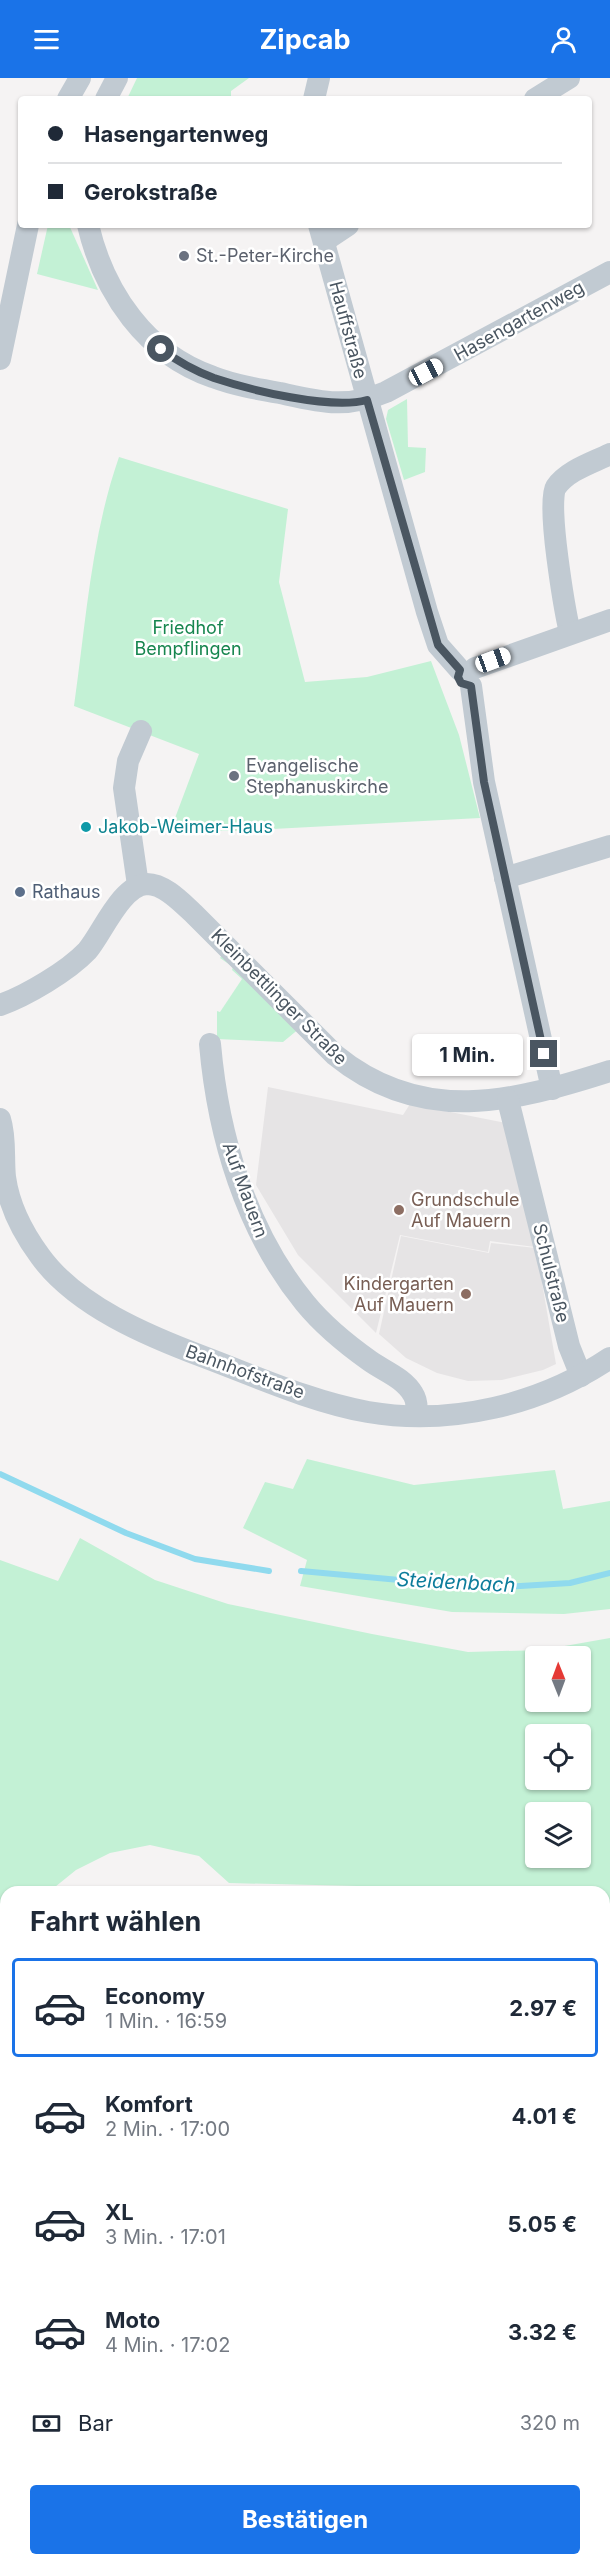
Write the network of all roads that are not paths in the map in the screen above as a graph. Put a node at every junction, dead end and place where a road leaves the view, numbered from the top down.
1 (80, 78) edge
2 (117, 78) edge
3 (319, 78) edge
4 (569, 78) edge
5 (71, 96) edge
6 (108, 96) edge
7 (315, 96) edge
8 (540, 96) edge
9 (27, 228) edge
10 (89, 228) edge
11 (338, 228) edge
12 (322, 233) edge
13 (610, 272) edge
14 (1, 352) edge
15 (367, 400) junction
16 (610, 454) edge
17 (610, 620) edge
18 (570, 633) junction
19 (468, 675) junction
20 (141, 731) dead end
21 (610, 846) edge
22 (505, 878) junction
23 (138, 885) junction
24 (0, 1005) edge
25 (210, 1044) dead end
26 (610, 1071) edge
27 (552, 1089) junction
28 (508, 1100) junction
29 (0, 1119) edge
30 (610, 1358) edge
31 (582, 1376) junction
32 (416, 1416) junction

1 - 5 street
2 - 6 street
3 - 7 street
4 - 8 street
9 - 14 street
10 - 15 street, Hasengartenweg
11 - 12 street
12 - 15 street, Hauffstraße
13 - 15 street, Hasengartenweg
15 - 19 street, Hauffstraße
16 - 18 street
17 - 18 street
18 - 19 street
19 - 22 street
20 - 23 street
21 - 22 street
22 - 27 street
23 - 24 street
23 - 28 street, Kleinbettlinger Straße
25 - 32 street, Auf Mauern
26 - 27 street, Kleinbettlinger Straße
27 - 28 street, Kleinbettlinger Straße
28 - 31 street, Schulstraße
29 - 32 street, Bahnhofstraße
30 - 31 street, Bahnhofstraße
31 - 32 street, Bahnhofstraße

